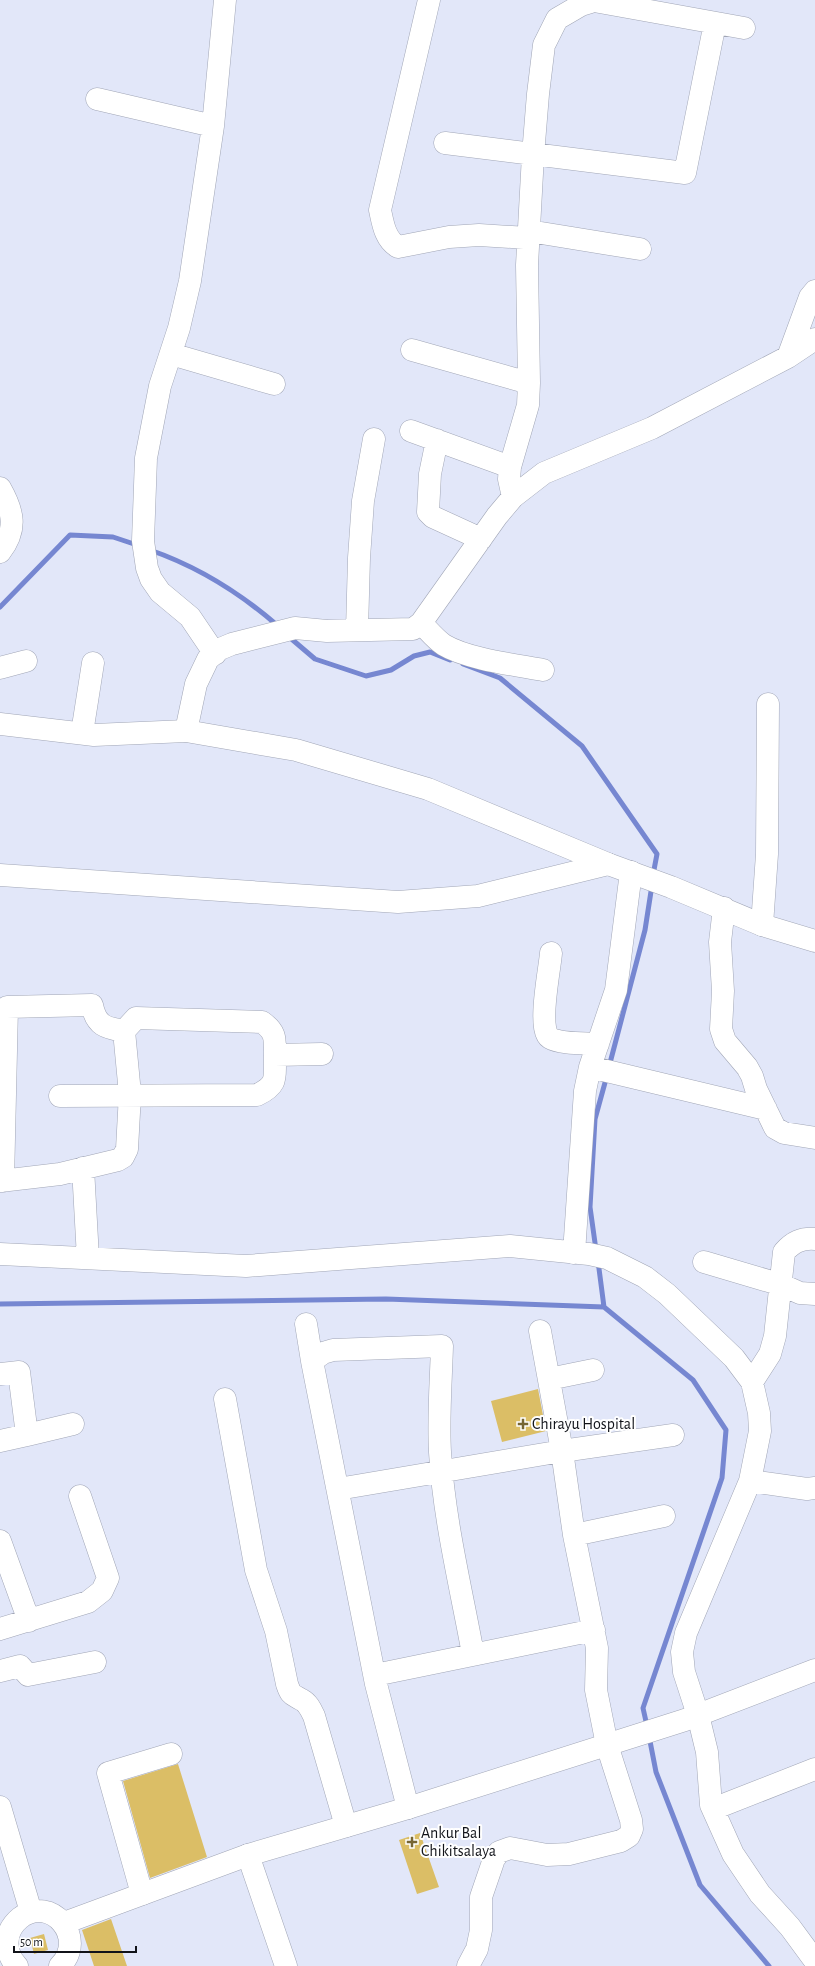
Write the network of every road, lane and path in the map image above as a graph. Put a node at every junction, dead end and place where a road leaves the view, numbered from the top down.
1 (225, 0) edge
2 (430, 0) edge
3 (715, 23) junction
4 (744, 28) dead end
5 (98, 99) dead end
6 (213, 126) junction
7 (446, 143) dead end
8 (533, 155) junction
9 (528, 234) junction
10 (640, 250) dead end
11 (815, 291) edge
12 (815, 340) edge
13 (412, 350) dead end
14 (171, 354) junction
15 (788, 357) junction
16 (529, 383) junction
17 (274, 384) dead end
18 (411, 431) dead end
19 (374, 439) dead end
20 (437, 440) junction
21 (510, 467) junction
22 (0, 488) edge
23 (513, 497) junction
24 (481, 539) junction
25 (0, 552) edge
26 (421, 623) junction
27 (358, 630) junction
28 (215, 654) junction
29 (26, 661) dead end
30 (92, 663) dead end
31 (0, 668) edge
32 (543, 670) dead end
33 (768, 704) dead end
34 (0, 724) edge
35 (186, 731) junction
36 (82, 733) junction
37 (608, 864) junction
38 (637, 874) junction
39 (0, 876) edge
40 (724, 908) junction
41 (762, 924) junction
42 (815, 941) edge
43 (551, 953) dead end
44 (124, 1031) junction
45 (598, 1044) junction
46 (322, 1054) dead end
47 (275, 1055) junction
48 (590, 1067) junction
49 (130, 1094) junction
50 (60, 1096) dead end
51 (766, 1109) junction
52 (815, 1138) edge
53 (83, 1168) junction
54 (2, 1181) edge
55 (815, 1239) edge
56 (0, 1254) edge
57 (590, 1255) junction
58 (88, 1258) junction
59 (704, 1262) dead end
60 (782, 1285) junction
61 (815, 1294) edge
62 (306, 1324) dead end
63 (540, 1331) dead end
64 (312, 1360) junction
65 (593, 1370) dead end
66 (0, 1374) edge
67 (550, 1379) junction
68 (752, 1382) junction
69 (225, 1399) dead end
70 (73, 1424) dead end
71 (27, 1435) junction
72 (673, 1435) dead end
73 (0, 1441) edge
74 (562, 1451) junction
75 (441, 1471) junction
76 (750, 1481) junction
77 (815, 1488) edge
78 (338, 1489) junction
79 (80, 1496) dead end
80 (664, 1516) dead end
81 (574, 1535) junction
82 (0, 1541) edge
83 (29, 1621) junction
84 (0, 1629) edge
85 (594, 1630) junction
86 (473, 1654) junction
87 (95, 1662) dead end
88 (815, 1670) edge
89 (0, 1671) edge
90 (375, 1675) junction
91 (692, 1717) junction
92 (615, 1742) junction
93 (171, 1754) dead end
94 (815, 1769) edge
95 (0, 1807) edge
96 (408, 1808) junction
97 (713, 1809) junction
98 (346, 1826) junction
99 (248, 1855) junction
100 (142, 1894) junction
101 (31, 1912) junction
102 (64, 1923) junction
103 (5, 1930) edge
104 (815, 1961) edge
105 (14, 1965) edge
106 (60, 1966) edge
107 (286, 1966) edge
108 (468, 1966) edge

1 - 6 street
2 - 9 street
3 - 4 street
3 - 8 street
3 - 8 street
5 - 6 street
6 - 14 street
7 - 8 street
8 - 9 street
9 - 10 street
9 - 16 street
11 - 15 street
12 - 15 street
13 - 16 street
14 - 17 street
14 - 28 street
15 - 23 street
16 - 21 street
18 - 20 street
19 - 27 street
20 - 21 street
20 - 24 street
21 - 23 street
22 - 25 street
23 - 24 street
24 - 26 street
26 - 27 street
26 - 32 street
27 - 28 street
28 - 35 street
29 - 31 street
30 - 36 street
33 - 41 street
34 - 36 street
35 - 36 street
35 - 37 street
37 - 38 street
37 - 39 street
38 - 40 street
38 - 45 street
40 - 41 street
40 - 51 street
41 - 42 street
43 - 45 street
44 - 47 street
44 - 49 street
44 - 54 street
45 - 48 street
46 - 47 street
47 - 49 street
48 - 51 street
48 - 57 street
49 - 50 street
49 - 53 street
51 - 52 street
53 - 54 street
53 - 58 street
55 - 60 street
56 - 58 street
57 - 58 street
57 - 68 street
59 - 60 street
60 - 61 street
60 - 68 street
62 - 64 street
63 - 67 street
64 - 75 street
64 - 78 street
65 - 67 street
66 - 71 street
67 - 74 street
68 - 76 street
69 - 98 street
70 - 71 street
71 - 73 street
72 - 74 street
74 - 75 street
74 - 81 street
75 - 78 street
75 - 86 street
76 - 77 street
76 - 91 street
78 - 90 street
79 - 83 street
80 - 81 street
81 - 85 street
82 - 83 street
83 - 84 street
85 - 86 street
85 - 92 street
86 - 90 street
87 - 89 street
88 - 91 street
90 - 96 street
91 - 92 street
91 - 97 street
92 - 96 street
92 - 108 street
93 - 100 street
94 - 97 street
95 - 101 street
96 - 98 street
97 - 104 street
98 - 99 street
99 - 100 street
99 - 107 street
100 - 102 street
101 - 102 street
101 - 103 street
102 - 106 street
103 - 105 street

